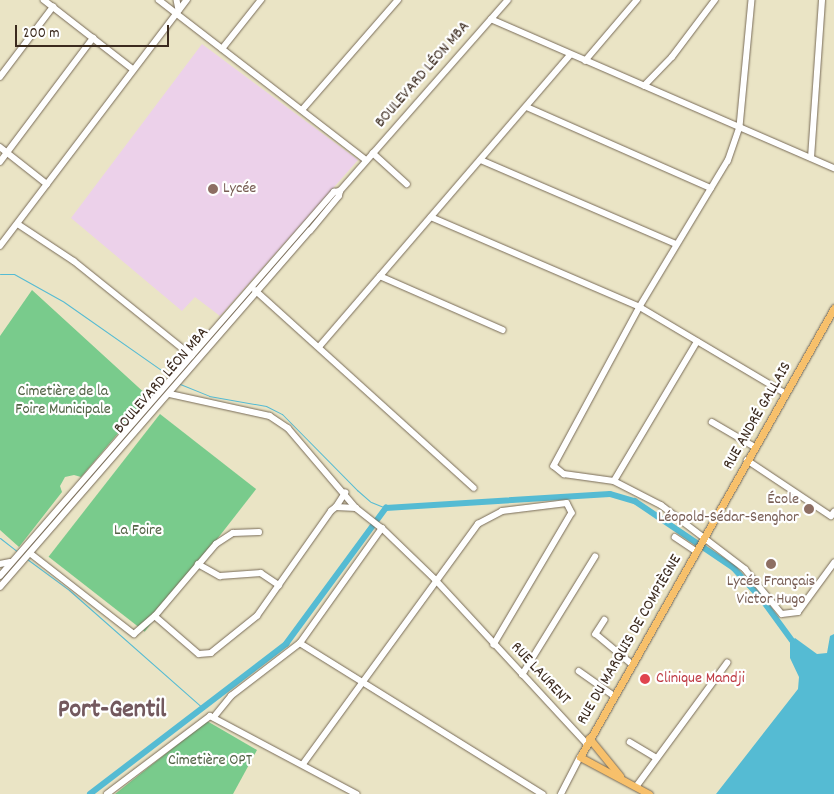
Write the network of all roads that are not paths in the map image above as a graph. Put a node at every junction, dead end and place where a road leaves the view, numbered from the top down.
1 (44, 0) edge
2 (159, 0) edge
3 (176, 0) edge
4 (187, 0) edge
5 (261, 0) edge
6 (398, 0) edge
7 (508, 0) edge
8 (637, 0) edge
9 (715, 0) edge
10 (752, 0) edge
11 (822, 0) edge
12 (53, 7) junction
13 (178, 12) junction
14 (491, 19) junction
15 (93, 38) junction
16 (222, 49) junction
17 (570, 55) junction
18 (585, 60) junction
19 (133, 70) junction
20 (0, 77) edge
21 (644, 86) junction
22 (527, 107) junction
23 (302, 110) junction
24 (740, 127) junction
25 (0, 147) edge
26 (8, 153) junction
27 (373, 153) junction
28 (811, 158) junction
29 (366, 160) junction
30 (481, 160) junction
31 (0, 162) edge
32 (834, 168) edge
33 (47, 184) junction
34 (407, 184) dead end
35 (711, 188) junction
36 (340, 191) junction
37 (431, 218) junction
38 (18, 224) junction
39 (676, 244) junction
40 (0, 246) edge
41 (380, 276) junction
42 (251, 287) junction
43 (257, 293) junction
44 (640, 307) junction
45 (834, 308) edge
46 (503, 330) dead end
47 (697, 342) junction
48 (318, 347) junction
49 (192, 356) junction
50 (785, 393) junction
51 (170, 394) junction
52 (712, 422) dead end
53 (754, 447) junction
54 (747, 460) junction
55 (614, 481) junction
56 (474, 488) dead end
57 (345, 493) junction
58 (336, 507) junction
59 (356, 508) junction
60 (833, 516) edge
61 (381, 527) junction
62 (259, 532) dead end
63 (675, 537) dead end
64 (705, 539) junction
65 (698, 551) junction
66 (29, 554) junction
67 (595, 557) dead end
68 (14, 559) junction
69 (834, 563) edge
70 (0, 564) edge
71 (198, 564) junction
72 (435, 579) junction
73 (1, 581) edge
74 (279, 584) junction
75 (155, 616) junction
76 (605, 620) dead end
77 (300, 643) junction
78 (494, 645) junction
79 (727, 663) dead end
80 (632, 664) junction
81 (579, 670) dead end
82 (522, 676) junction
83 (362, 683) junction
84 (613, 696) junction
85 (214, 717) junction
86 (588, 741) junction
87 (630, 742) dead end
88 (580, 757) junction
89 (657, 758) junction
90 (303, 764) junction
91 (621, 778) junction
92 (636, 787) junction
93 (108, 794) edge
94 (357, 794) edge
95 (543, 794) edge
96 (561, 794) edge
97 (649, 794) edge

1 - 12 street
2 - 13 street
3 - 13 street
4 - 13 street
5 - 16 street
6 - 23 street
7 - 14 street, BOULEVARD LÉON MBA
8 - 18 street
9 - 21 street
10 - 24 street
11 - 28 street
12 - 15 street
12 - 20 street
13 - 16 street
13 - 19 street
14 - 17 street
14 - 27 street, BOULEVARD LÉON MBA
15 - 19 street
15 - 26 street
16 - 23 street
17 - 18 street
17 - 22 street
18 - 21 street
19 - 33 street
21 - 24 street
22 - 30 street
22 - 35 street
23 - 29 street
24 - 28 street
24 - 35 street
25 - 26 street
26 - 31 street
26 - 33 street
27 - 29 street, BOULEVARD LÉON MBA
27 - 34 street
28 - 32 street
29 - 36 street, BOULEVARD LÉON MBA
30 - 37 street
30 - 39 street
33 - 38 street
35 - 39 street
36 - 42 street, BOULEVARD LÉON MBA
36 - 43 street, BOULEVARD LÉON MBA
37 - 41 street
37 - 44 street
38 - 40 street
38 - 49 street
39 - 44 street
41 - 46 street
41 - 48 street
42 - 43 street
42 - 49 street, BOULEVARD LÉON MBA
43 - 48 street
43 - 51 street, BOULEVARD LÉON MBA
44 - 47 street
44 - 55 street
45 - 50 main road, RUE ANDRÉ GALLAIS
47 - 50 street
47 - 55 street
48 - 56 street
49 - 68 street, BOULEVARD LÉON MBA
50 - 53 main road, RUE ANDRÉ GALLAIS
51 - 57 street, RUE LAURENT
51 - 66 street, BOULEVARD LÉON MBA
52 - 53 street
53 - 54 main road, RUE ANDRÉ GALLAIS
54 - 60 street
54 - 64 main road, RUE ANDRÉ GALLAIS
55 - 64 street
57 - 58 street
57 - 59 street, RUE LAURENT
58 - 59 street
58 - 74 street
59 - 61 street, RUE LAURENT
61 - 72 street, RUE LAURENT
61 - 77 street
62 - 71 street
63 - 65 street
64 - 65 main road, RUE DU MARQUIS DE COMPIÈGNE
64 - 69 street
65 - 80 main road, RUE DU MARQUIS DE COMPIÈGNE
66 - 73 street, BOULEVARD LÉON MBA
66 - 75 street
67 - 82 street
68 - 70 street
68 - 73 street, BOULEVARD LÉON MBA
71 - 74 street
71 - 75 street
72 - 78 street, RUE LAURENT
72 - 78 street
72 - 83 street
74 - 75 street
76 - 80 street
77 - 83 street
77 - 85 street
78 - 82 street, RUE LAURENT
79 - 89 street
80 - 84 main road, RUE DU MARQUIS DE COMPIÈGNE
81 - 84 street
82 - 86 street, RUE LAURENT
83 - 90 street
83 - 95 street
84 - 86 main road, RUE DU MARQUIS DE COMPIÈGNE
85 - 90 street
85 - 93 street
86 - 88 main road, RUE DU MARQUIS DE COMPIÈGNE
86 - 91 main road
87 - 89 street
88 - 91 main road
88 - 96 street
89 - 92 street
90 - 94 street
91 - 92 main road
92 - 97 main road

